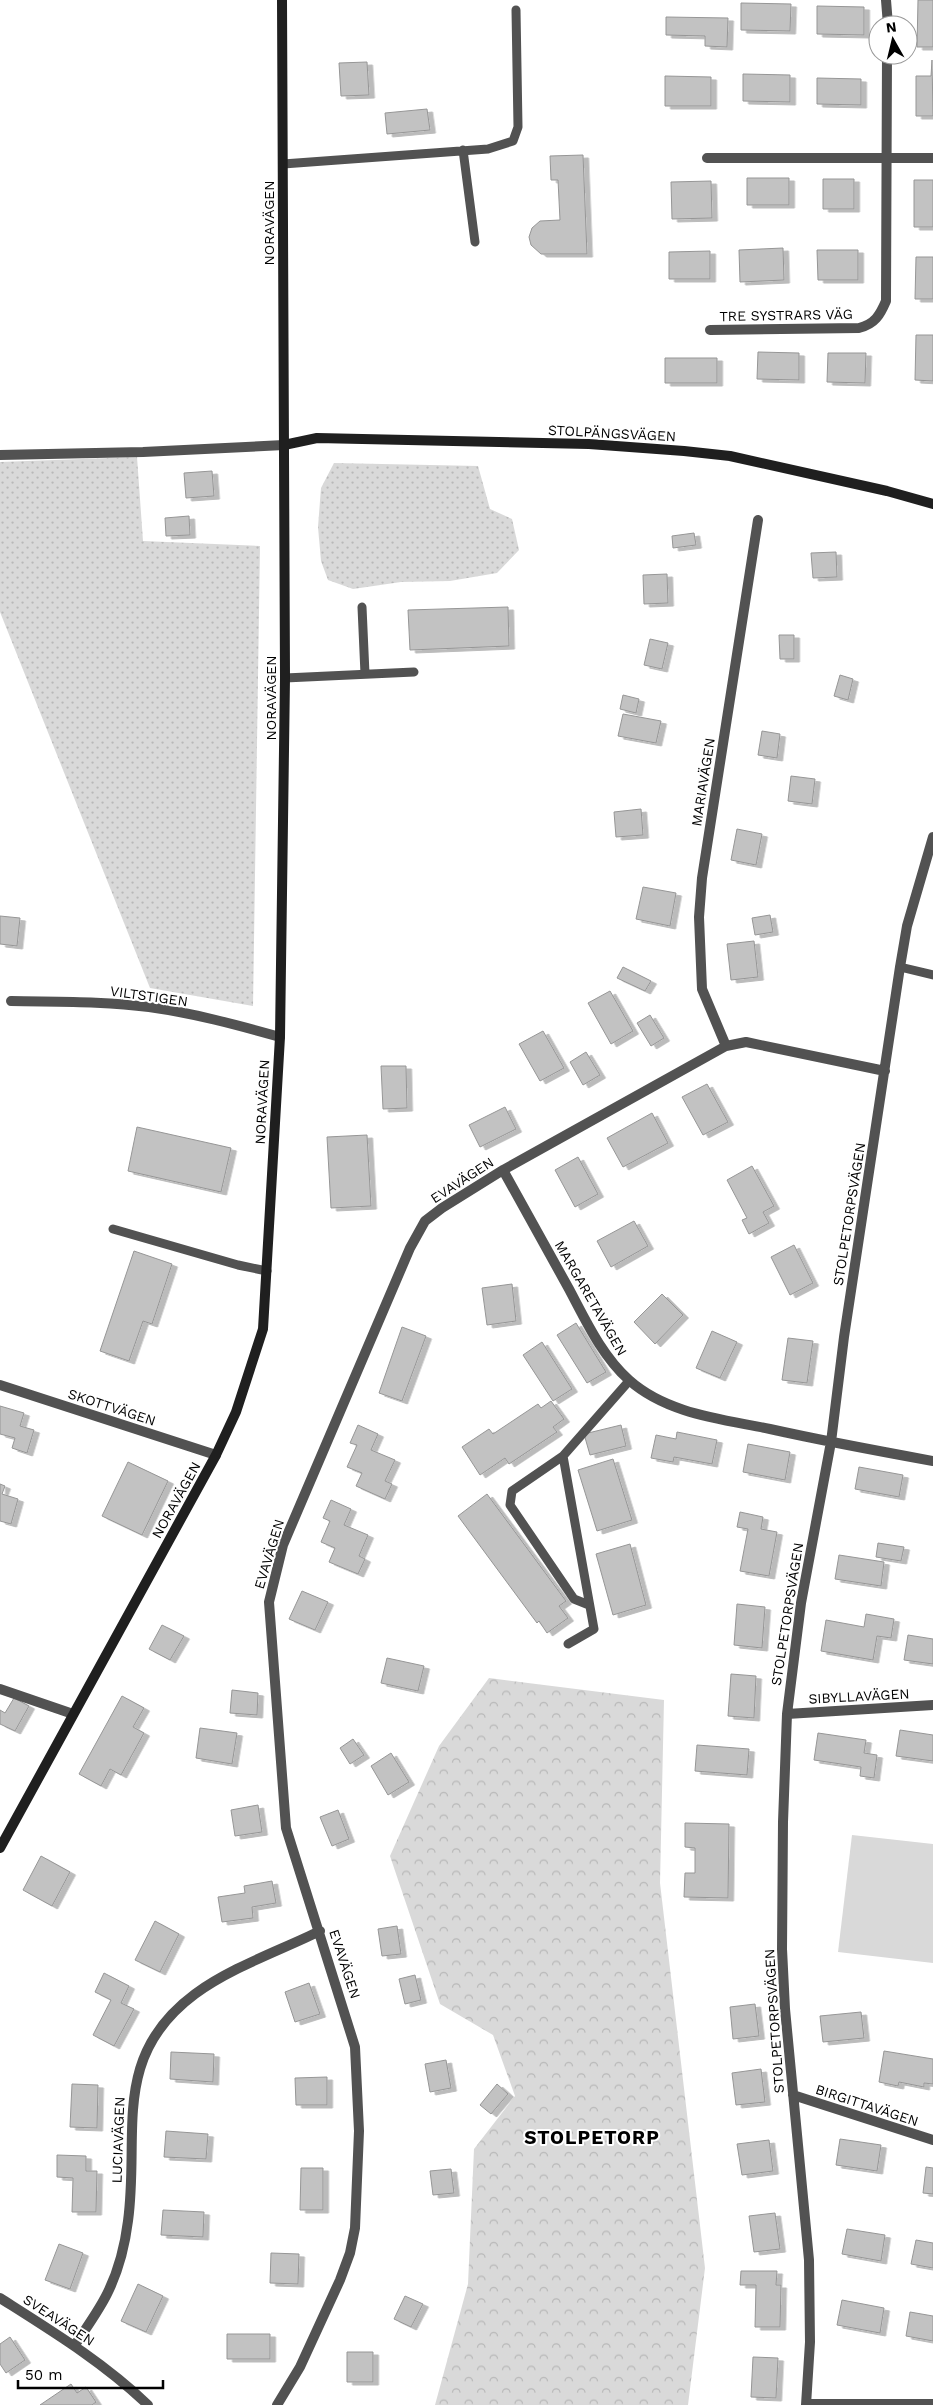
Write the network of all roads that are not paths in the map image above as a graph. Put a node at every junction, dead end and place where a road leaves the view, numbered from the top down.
1 (282, 0) edge
2 (886, 0) edge
3 (516, 10) dead end
4 (887, 15) edge
5 (888, 65) edge
6 (463, 150) junction
7 (707, 158) dead end
8 (933, 158) edge
9 (887, 159) junction
10 (283, 164) junction
11 (475, 242) dead end
12 (710, 330) dead end
13 (284, 445) junction
14 (0, 456) edge
15 (933, 504) edge
16 (758, 520) dead end
17 (362, 607) dead end
18 (414, 672) dead end
19 (365, 674) junction
20 (285, 678) junction
21 (933, 837) edge
22 (900, 967) junction
23 (933, 975) edge
24 (11, 1002) dead end
25 (280, 1037) junction
26 (726, 1046) junction
27 (885, 1071) junction
28 (503, 1170) junction
29 (113, 1230) dead end
30 (267, 1271) junction
31 (629, 1381) junction
32 (0, 1385) edge
33 (831, 1442) junction
34 (216, 1455) junction
35 (563, 1456) junction
36 (933, 1461) edge
37 (589, 1605) junction
38 (568, 1644) dead end
39 (0, 1689) edge
40 (933, 1705) edge
41 (73, 1714) junction
42 (787, 1714) junction
43 (0, 1848) edge
44 (320, 1931) junction
45 (793, 2095) junction
46 (933, 2140) edge
47 (0, 2298) edge
48 (75, 2345) junction
49 (806, 2404) edge
50 (933, 2404) edge
51 (148, 2405) edge
52 (277, 2405) edge

1 - 10 street, NORAVÄGEN
2 - 4 street
3 - 6 lane
5 - 9 street, TRE SYSTRARS VÄG
6 - 10 lane
6 - 11 lane
7 - 9 street
8 - 9 street
9 - 12 street, TRE SYSTRARS VÄG
10 - 13 street, NORAVÄGEN
13 - 14 street
13 - 15 street, STOLPÄNGSVÄGEN
13 - 20 street, NORAVÄGEN
16 - 26 street, MARIAVÄGEN
17 - 19 lane
18 - 19 lane
19 - 20 lane
20 - 25 street, NORAVÄGEN
21 - 22 street, STOLPETORPSVÄGEN
22 - 23 lane
22 - 27 street, STOLPETORPSVÄGEN
24 - 25 street, VILTSTIGEN
25 - 30 street, NORAVÄGEN
26 - 27 street, EVAVÄGEN
26 - 28 street, EVAVÄGEN
27 - 33 street, STOLPETORPSVÄGEN
28 - 31 street, MARGARETAVÄGEN
28 - 44 street, EVAVÄGEN
29 - 30 lane
30 - 34 street, NORAVÄGEN
31 - 33 street, MARGARETAVÄGEN
31 - 35 lane
32 - 34 street, SKOTTVÄGEN
33 - 36 street
33 - 42 street, STOLPETORPSVÄGEN
34 - 41 street, NORAVÄGEN
35 - 37 lane
35 - 37 lane
37 - 38 lane
39 - 41 street
40 - 42 street, SIBYLLAVÄGEN
41 - 43 street, NORAVÄGEN
42 - 45 street, STOLPETORPSVÄGEN
44 - 48 street, LUCIAVÄGEN
44 - 52 street, EVAVÄGEN
45 - 46 street, BIRGITTAVÄGEN
45 - 49 street, STOLPETORPSVÄGEN
47 - 48 street, SVEAVÄGEN
48 - 51 street, SVEAVÄGEN
49 - 50 street

